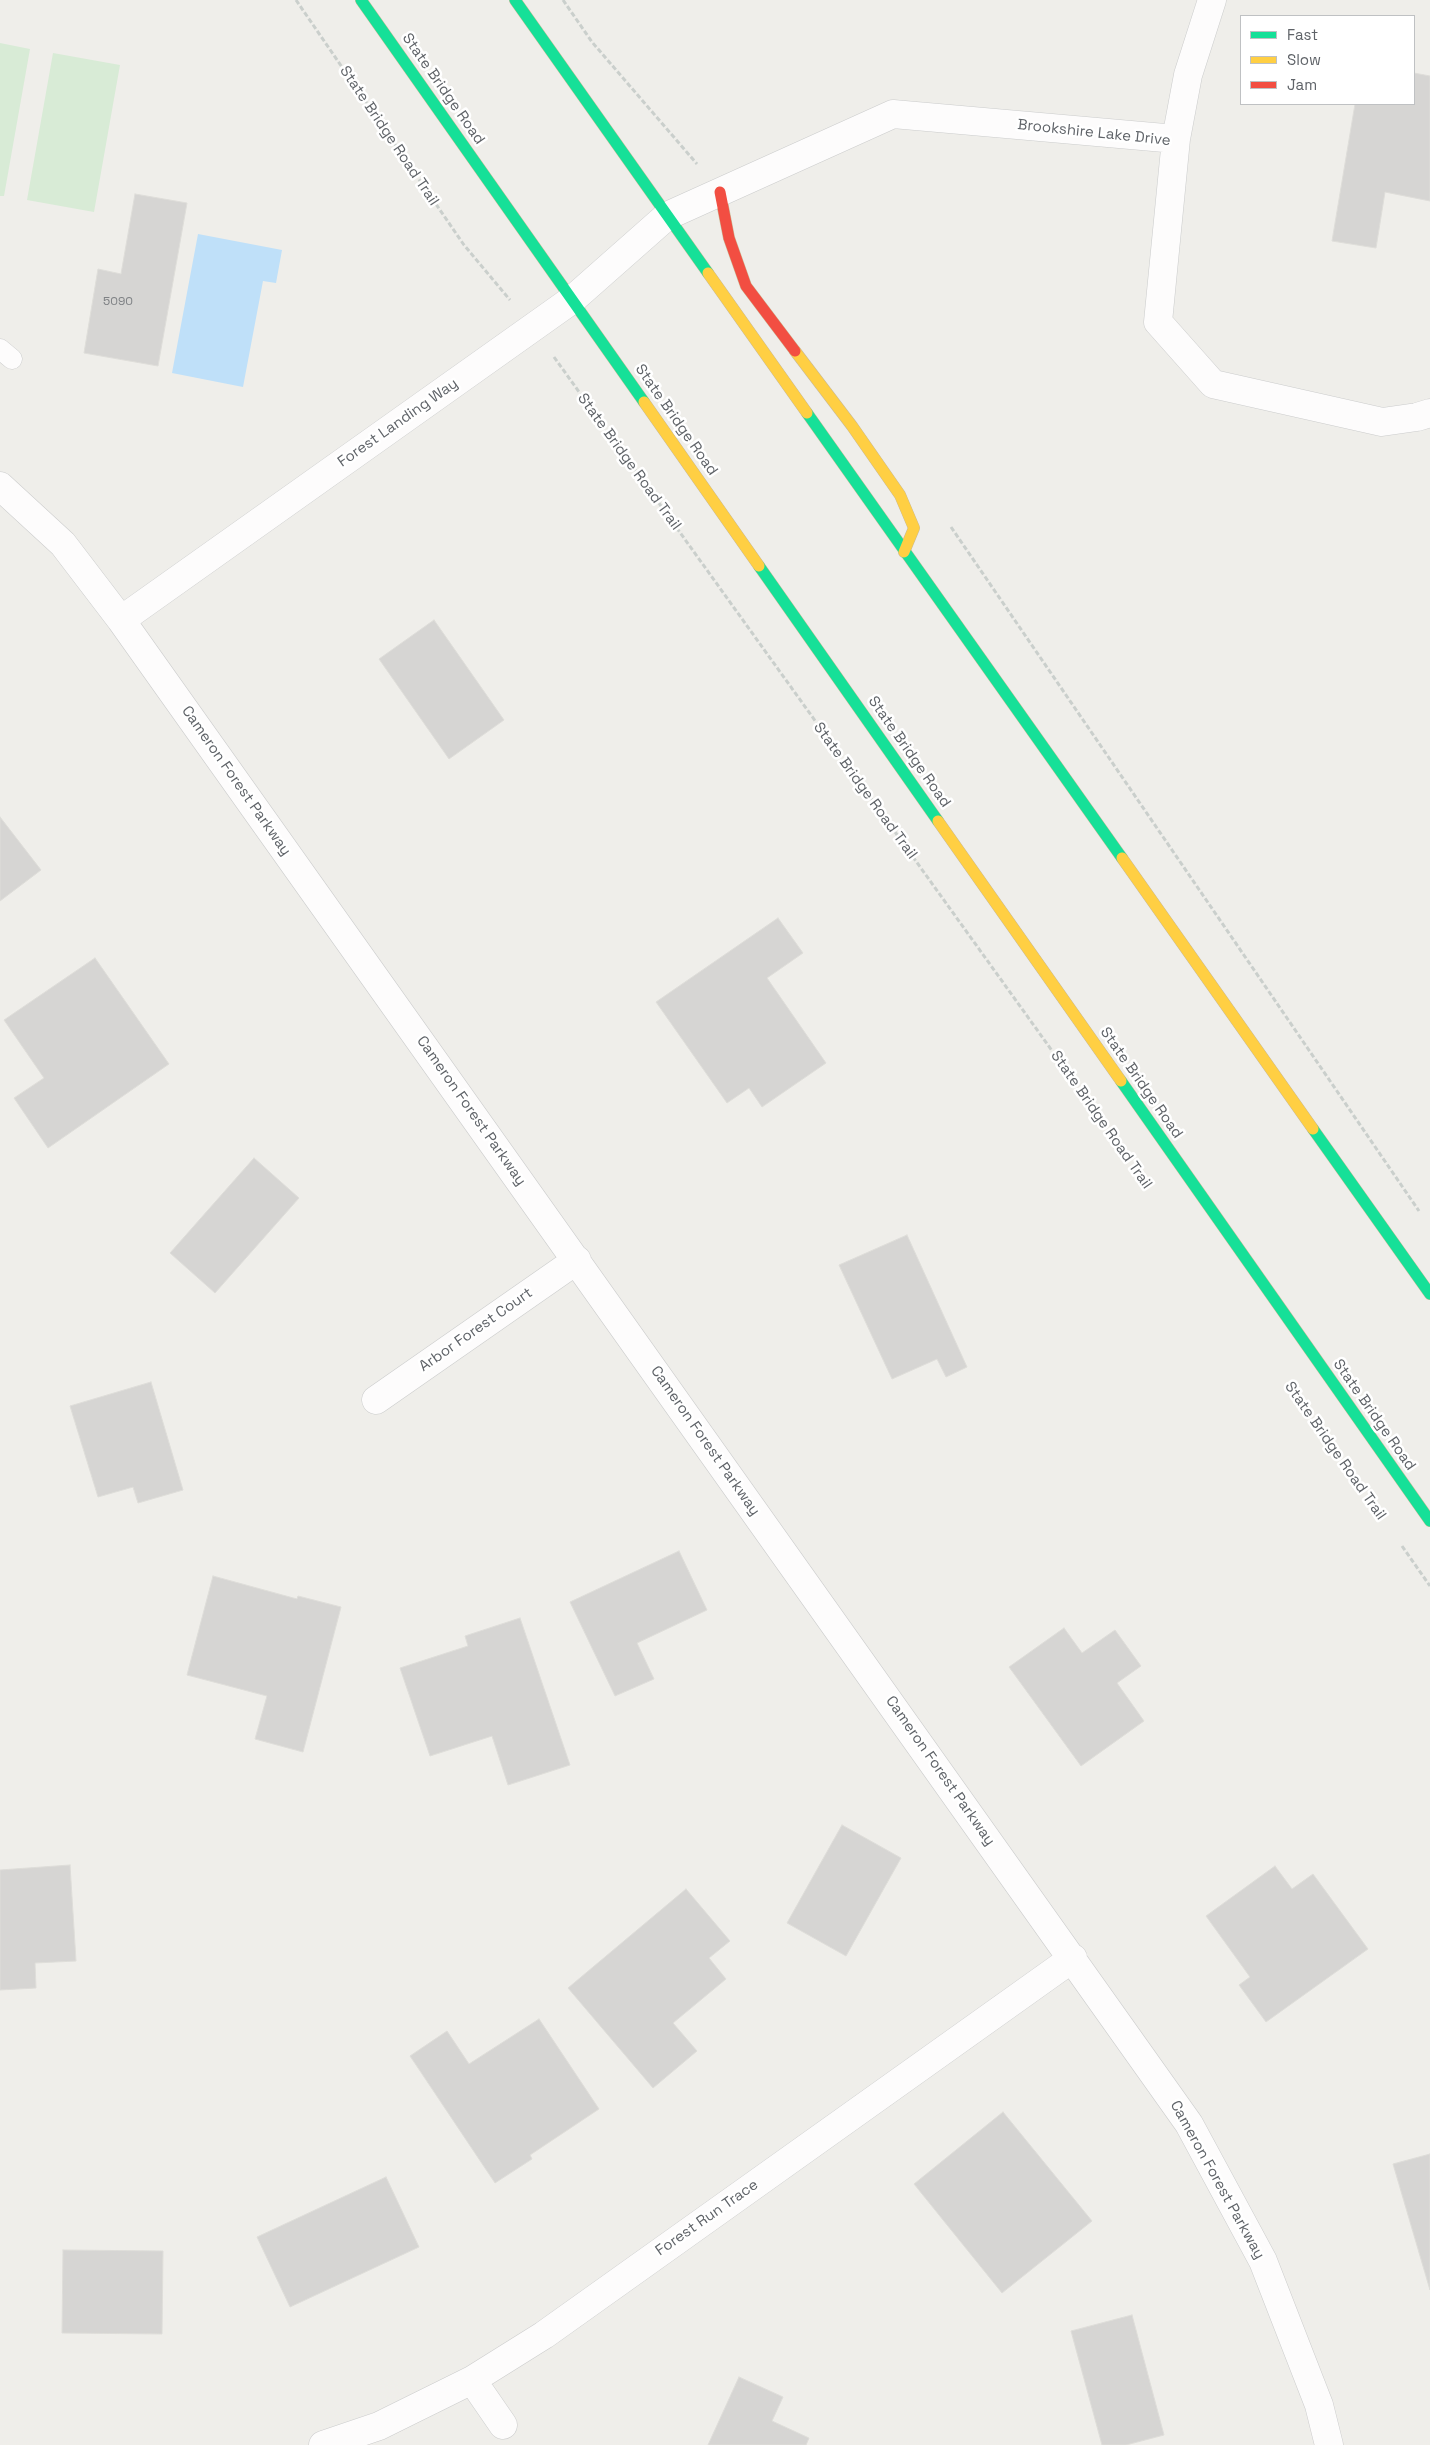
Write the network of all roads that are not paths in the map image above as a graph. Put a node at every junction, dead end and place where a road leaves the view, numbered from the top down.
1 (361, 0) edge
2 (516, 0) edge
3 (1212, 0) edge
4 (1176, 138) junction
5 (720, 192) junction
6 (667, 216) junction
7 (573, 299) junction
8 (1430, 413) edge
9 (0, 486) edge
10 (904, 552) junction
11 (121, 620) junction
12 (577, 1260) junction
13 (1430, 1294) edge
14 (376, 1400) dead end
15 (1430, 1521) edge
16 (1073, 1958) junction
17 (472, 2380) junction
18 (503, 2425) dead end
19 (323, 2445) edge
20 (1329, 2445) edge

1 - 7 highway, State Bridge Road
2 - 6 highway
3 - 4 street
4 - 5 street, Brookshire Lake Drive
4 - 8 street, Brookshire Lake Drive
5 - 6 street, Brookshire Lake Drive
5 - 10 highway
6 - 7 street, Forest Landing Way
6 - 10 highway
7 - 11 street, Forest Landing Way
7 - 15 highway, State Bridge Road
9 - 11 street, Cameron Forest Parkway
10 - 13 highway
11 - 12 street, Cameron Forest Parkway
12 - 14 street, Arbor Forest Court
12 - 16 street, Cameron Forest Parkway
16 - 17 street, Forest Run Trace
16 - 20 street, Cameron Forest Parkway
17 - 18 street
17 - 19 street, Forest Run Trace

